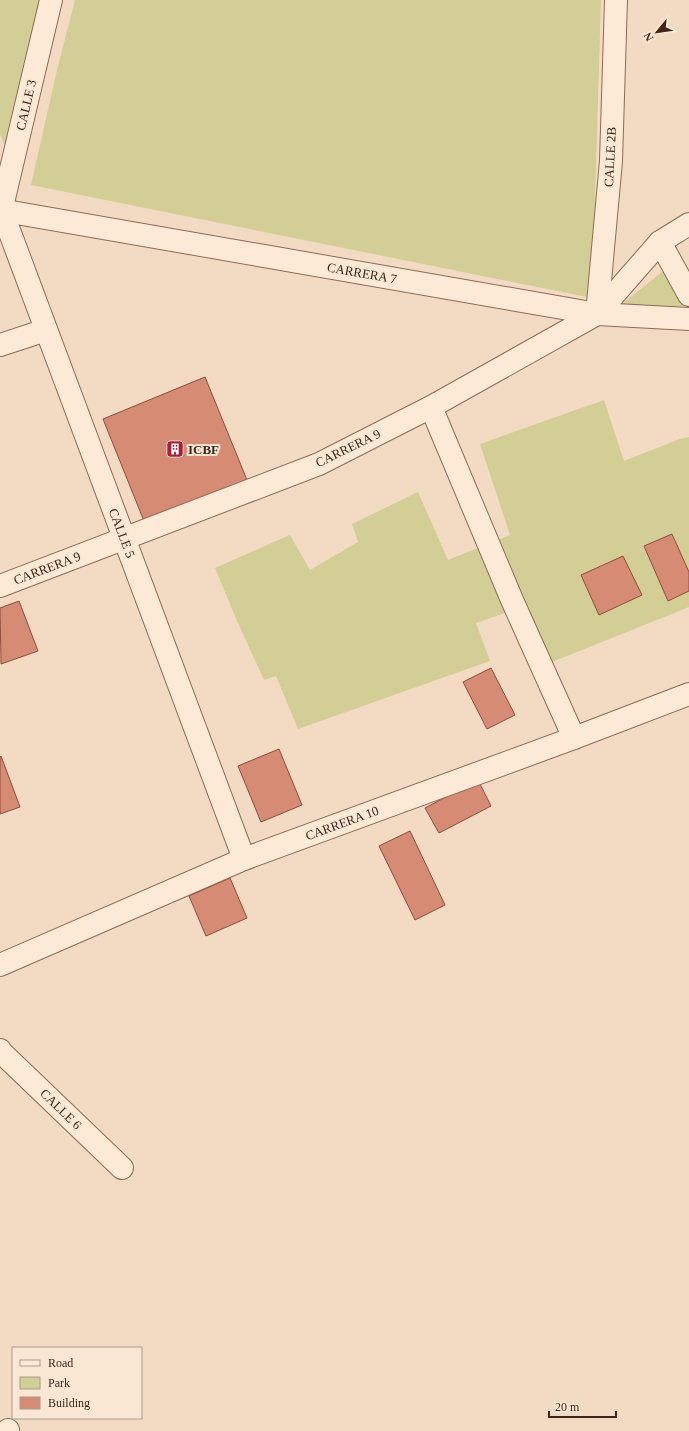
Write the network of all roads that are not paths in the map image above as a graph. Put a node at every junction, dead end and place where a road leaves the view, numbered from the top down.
1 (51, 0) edge
2 (616, 0) edge
3 (0, 209) edge
4 (689, 224) edge
5 (660, 242) junction
6 (689, 295) edge
7 (597, 314) junction
8 (689, 319) edge
9 (46, 330) junction
10 (0, 345) edge
11 (432, 407) junction
12 (124, 539) junction
13 (0, 586) edge
14 (689, 694) edge
15 (574, 738) junction
16 (244, 859) junction
17 (0, 965) edge
18 (0, 1052) edge
19 (122, 1168) dead end

1 - 3 street, CALLE 3
2 - 7 street, CALLE 2B
3 - 7 street, CARRERA 7
3 - 9 street, CALLE 5
4 - 5 street
5 - 6 street
5 - 7 street
7 - 8 street
7 - 11 street, CARRERA 9
9 - 10 street
9 - 12 street, CALLE 5
11 - 12 street, CARRERA 9
11 - 15 street
12 - 13 street, CARRERA 9
12 - 16 street, CALLE 5
14 - 15 street, CARRERA 10
15 - 16 street, CARRERA 10
16 - 17 street, CARRERA 10
18 - 19 street, CALLE 6

